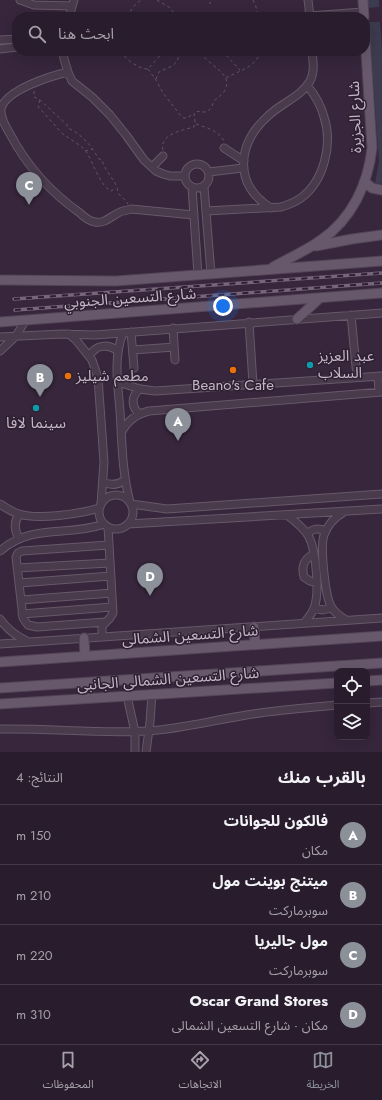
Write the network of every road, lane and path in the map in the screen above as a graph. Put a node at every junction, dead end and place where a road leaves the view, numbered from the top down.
1 (20, 0) edge
2 (141, 0) edge
3 (157, 0) edge
4 (213, 0) edge
5 (253, 0) edge
6 (308, 0) edge
7 (363, 0) edge
8 (73, 3) edge
9 (209, 4) dead end
10 (129, 12) edge
11 (173, 12) edge
12 (257, 12) edge
13 (309, 12) edge
14 (364, 12) edge
15 (12, 39) edge
16 (0, 40) edge
17 (12, 48) edge
18 (0, 49) edge
19 (64, 56) edge
20 (124, 56) edge
21 (160, 56) edge
22 (178, 56) edge
23 (205, 56) edge
24 (227, 56) edge
25 (259, 56) edge
26 (312, 56) edge
27 (366, 56) edge
28 (148, 69) junction
29 (241, 71) junction
30 (68, 72) junction
31 (226, 78) junction
32 (156, 80) junction
33 (31, 84) junction
34 (307, 85) junction
35 (40, 100) junction
36 (194, 114) junction
37 (195, 123) junction
38 (224, 148) joint
39 (93, 149) junction
40 (85, 151) junction
41 (163, 156) joint
42 (243, 164) junction
43 (152, 167) junction
44 (209, 172) junction
45 (185, 176) junction
46 (365, 182) junction
47 (117, 187) junction
48 (192, 187) junction
49 (204, 187) junction
50 (382, 190) edge
51 (271, 208) junction
52 (131, 209) junction
53 (206, 211) junction
54 (194, 215) junction
55 (207, 231) junction
56 (195, 232) junction
57 (382, 236) edge
58 (310, 247) junction
59 (382, 261) edge
60 (269, 269) junction
61 (211, 274) junction
62 (198, 275) junction
63 (0, 280) edge
64 (382, 293) edge
65 (320, 298) junction
66 (382, 313) edge
67 (352, 315) junction
68 (297, 319) junction
69 (25, 321) junction
70 (0, 322) edge
71 (249, 322) junction
72 (173, 328) junction
73 (131, 332) junction
74 (123, 333) junction
75 (69, 334) junction
76 (16, 336) junction
77 (0, 337) edge
78 (174, 347) junction
79 (133, 350) junction
80 (0, 351) edge
81 (118, 351) junction
82 (89, 356) junction
83 (175, 360) dead end
84 (134, 368) dead end
85 (380, 376) edge
86 (357, 377) junction
87 (118, 382) junction
88 (253, 384) junction
89 (140, 389) junction
90 (380, 392) edge
91 (139, 414) junction
92 (121, 433) junction
93 (125, 480) junction
94 (103, 482) junction
95 (382, 494) edge
96 (130, 503) junction
97 (0, 504) edge
98 (100, 506) junction
99 (382, 509) edge
100 (345, 512) junction
101 (19, 514) junction
102 (287, 515) junction
103 (128, 524) junction
104 (106, 525) junction
105 (326, 531) junction
106 (307, 534) junction
107 (20, 538) junction
108 (109, 545) junction
109 (0, 551) edge
110 (314, 554) junction
111 (110, 563) junction
112 (17, 568) junction
113 (111, 576) junction
114 (19, 583) junction
115 (316, 583) junction
116 (112, 593) junction
117 (21, 600) junction
118 (112, 607) junction
119 (314, 608) junction
120 (331, 608) junction
121 (22, 614) junction
122 (382, 618) edge
123 (0, 619) edge
124 (346, 620) junction
125 (105, 622) junction
126 (304, 623) junction
127 (254, 627) junction
128 (382, 636) edge
129 (102, 637) junction
130 (84, 638) junction
131 (29, 642) junction
132 (0, 644) edge
133 (255, 644) junction
134 (85, 656) junction
135 (0, 662) edge
136 (382, 663) edge
137 (267, 670) junction
138 (382, 680) edge
139 (104, 681) junction
140 (370, 681) edge
141 (334, 683) edge
142 (267, 687) junction
143 (0, 688) edge
144 (152, 694) junction
145 (127, 696) junction
146 (106, 697) junction
147 (382, 702) edge
148 (370, 703) edge
149 (0, 704) edge
150 (334, 706) edge
151 (0, 729) edge
152 (149, 731) junction
153 (135, 732) junction
154 (135, 752) edge
155 (146, 752) edge

1 - 8 street
2 - 10 path
3 - 11 path
4 - 9 path
5 - 12 path
6 - 13 street
7 - 14 main road
15 - 16 street
17 - 18 street
19 - 30 street
20 - 28 path
21 - 28 path
22 - 32 path
23 - 31 path
24 - 29 path
25 - 29 path
26 - 34 street
27 - 46 main road, شارع الجزيرة
28 - 32 path
29 - 31 path
30 - 33 street
30 - 43 street
31 - 36 path
32 - 36 path
33 - 35 path
33 - 52 street
34 - 42 street
34 - 51 street
35 - 39 path
35 - 40 path
36 - 37 path
37 - 38 path
37 - 41 path
38 - 42 street
39 - 40 path
39 - 47 path
40 - 47 path
41 - 43 street
42 - 44 street
42 - 51 street
43 - 45 street
44 - 45 street
44 - 49 street
45 - 48 street
46 - 50 main road
46 - 58 main road, شارع الجزيرة
47 - 52 path
48 - 49 street
48 - 54 street
49 - 53 street
51 - 53 street
52 - 54 street
53 - 55 street
54 - 56 street
55 - 56 street
55 - 61 street
56 - 62 street
57 - 58 main road
58 - 60 main road, شارع الجزيرة
59 - 60 main road, شارع التسعين الجنوبي
60 - 61 main road, شارع التسعين الجنوبي
61 - 62 main road, شارع التسعين الجنوبي
62 - 63 main road, شارع التسعين الجنوبي
64 - 65 main road, شارع التسعين الجنوبي
65 - 68 main road
65 - 69 main road, شارع التسعين الجنوبي
66 - 67 street
67 - 68 street
67 - 86 street
68 - 71 street
69 - 70 main road, شارع التسعين الجنوبي
69 - 76 street
71 - 72 street
71 - 88 street
72 - 73 street
72 - 78 street
73 - 74 street
73 - 79 street
74 - 75 street
74 - 81 street
75 - 76 street
75 - 82 street
76 - 77 street
76 - 80 street
78 - 79 street
78 - 83 street
79 - 84 street
81 - 82 street
81 - 87 street
82 - 94 street
85 - 86 street
85 - 90 street
86 - 88 street
87 - 89 street
87 - 92 street
88 - 89 street
89 - 91 street
90 - 91 street
91 - 92 street
92 - 93 street
93 - 94 street
93 - 96 street
94 - 98 street
95 - 96 street
96 - 98 street
96 - 103 street
97 - 101 street
98 - 101 street
98 - 104 street
99 - 100 street
100 - 102 street
100 - 105 street
101 - 107 street
102 - 103 street
102 - 106 street
103 - 104 street
104 - 107 street
104 - 108 street
105 - 106 street
105 - 120 street
106 - 110 street
107 - 109 street
108 - 111 street
108 - 112 street
110 - 115 street
110 - 115 street
111 - 112 street
111 - 113 street
112 - 114 street
113 - 114 street
113 - 116 street
114 - 117 street
115 - 119 street
116 - 117 street
116 - 118 street
117 - 121 street
118 - 121 street
118 - 125 street
119 - 120 street
119 - 126 street
120 - 124 street
121 - 125 street
122 - 124 street
123 - 131 street
124 - 126 street
125 - 129 street
126 - 127 street
127 - 129 street
127 - 133 main road
128 - 133 main road, شارع التسعين الشمالى
129 - 130 street
130 - 131 street
130 - 134 main road
131 - 132 street
133 - 134 main road, شارع التسعين الشمالى
134 - 135 main road, شارع التسعين الشمالى
136 - 137 main road
137 - 139 main road
137 - 142 main road
138 - 140 main road
139 - 143 main road
139 - 146 main road
141 - 142 main road, شارع التسعين الشمالى الجانبى
142 - 144 main road, شارع التسعين الشمالى الجانبى
144 - 145 main road, شارع التسعين الشمالى الجانبى
144 - 152 street
145 - 146 main road, شارع التسعين الشمالى الجانبى
145 - 153 street
146 - 149 main road, شارع التسعين الشمالى الجانبى
147 - 148 street
150 - 152 street
151 - 153 street
152 - 153 street
152 - 155 street
153 - 154 street

